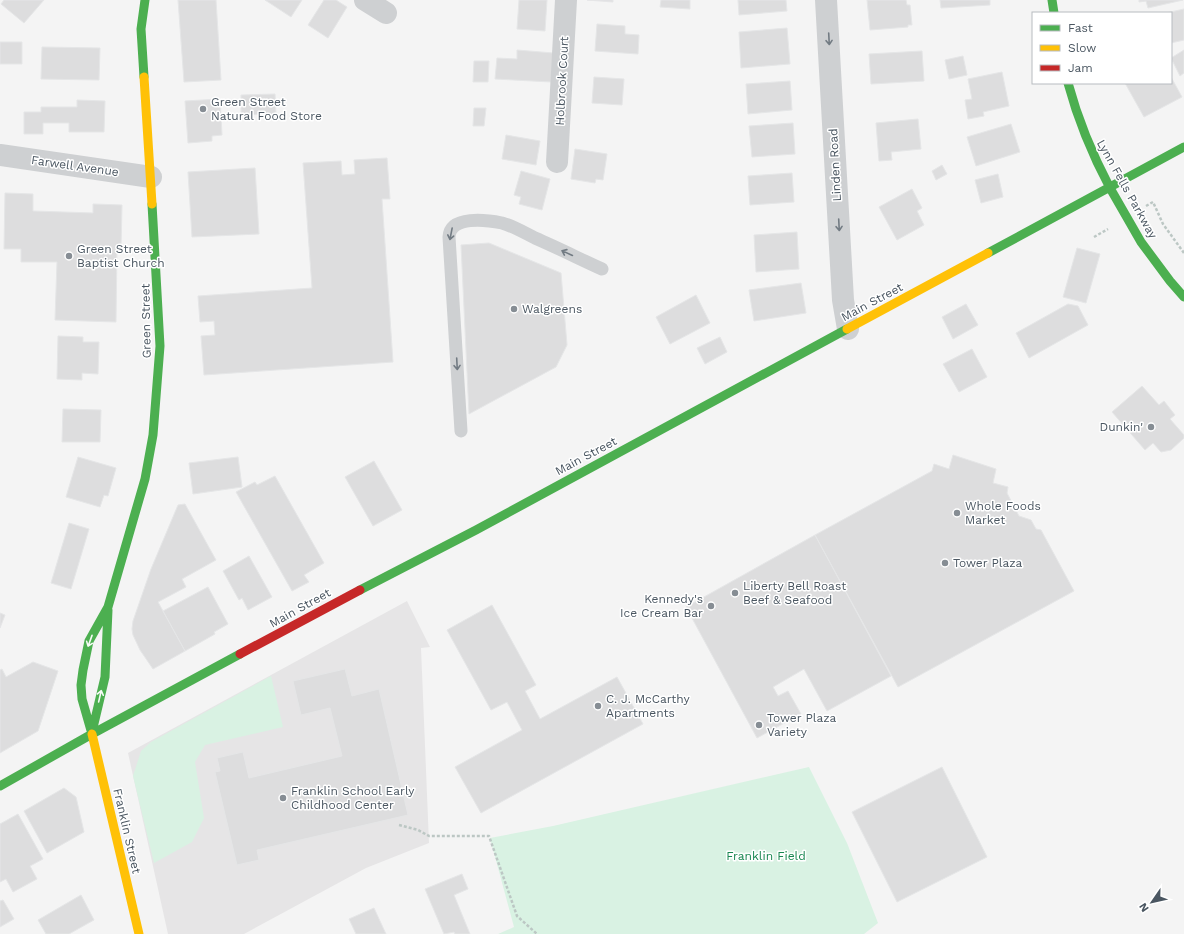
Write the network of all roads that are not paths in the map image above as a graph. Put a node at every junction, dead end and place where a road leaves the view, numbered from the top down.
1 (145, 0) edge
2 (365, 0) edge
3 (566, 0) edge
4 (826, 0) edge
5 (1052, 0) edge
6 (1054, 12) edge
7 (386, 13) dead end
8 (136, 14) dead end
9 (141, 29) junction
10 (1068, 84) edge
11 (1184, 147) edge
12 (0, 155) edge
13 (557, 162) dead end
14 (151, 177) junction
15 (1110, 188) junction
16 (602, 269) dead end
17 (1184, 297) edge
18 (848, 329) junction
19 (461, 431) dead end
20 (108, 607) junction
21 (92, 734) junction
22 (0, 786) edge
23 (139, 934) edge

1 - 9 main road, Green Street
2 - 7 street
3 - 13 street, Holbrook Court
4 -> 18 street, Linden Road
5 - 6 main road
8 - 9 main road, Green Street
9 - 14 main road, Green Street
10 - 15 main road, Lynn Fells Parkway
11 - 15 main road, Main Street
12 - 14 street, Farwell Avenue
14 - 20 main road, Green Street
15 - 17 main road, Lynn Fells Parkway
15 - 18 main road, Main Street
16 -> 19 lane
18 - 21 main road, Main Street
21 -> 20 main road, Green Street
20 -> 21 main road, Green Street
21 - 22 main road, Main Street
21 - 23 main road, Franklin Street

